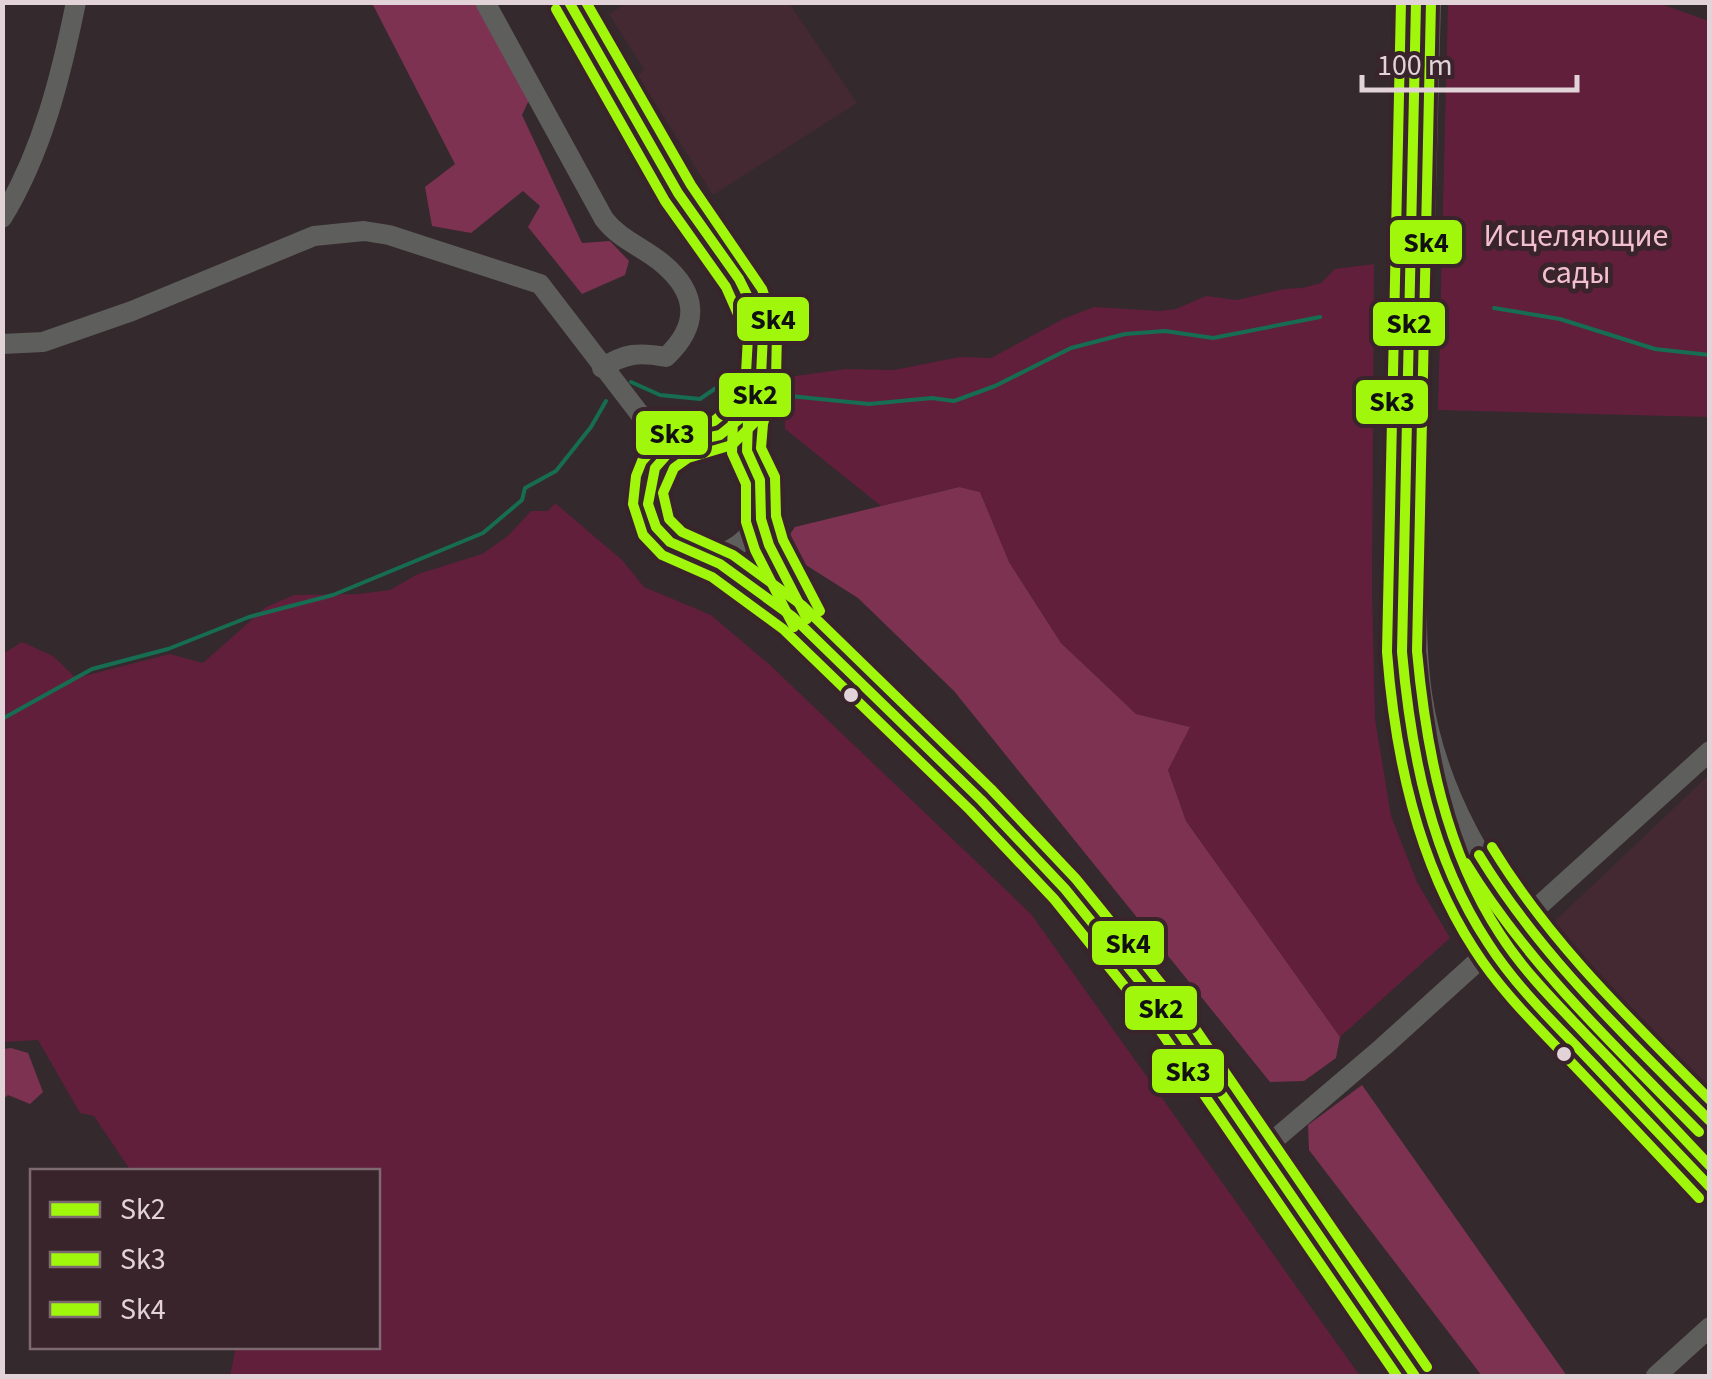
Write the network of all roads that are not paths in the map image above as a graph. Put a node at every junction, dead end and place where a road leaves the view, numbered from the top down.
1 (76, 2) edge
2 (485, 2) edge
3 (570, 2) edge
4 (1416, 2) edge
5 (1431, 2) edge
6 (2, 218) edge
7 (2, 344) edge
8 (602, 368) junction
9 (750, 408) junction
10 (710, 439) junction
11 (669, 452) junction
12 (748, 458) junction
13 (760, 515) junction
14 (703, 555) junction
15 (817, 637) junction
16 (1710, 752) edge
17 (1523, 918) junction
18 (1491, 948) junction
19 (1710, 1122) edge
20 (1262, 1151) junction
21 (1710, 1188) edge
22 (1710, 1327) edge
23 (1415, 1376) edge
24 (1656, 1376) edge

1 - 6 street
2 - 8 street
3 - 9 street
4 - 18 street
5 - 17 street
7 - 8 street
8 - 11 street
9 - 10 street
9 - 12 street
10 - 11 street
10 - 12 street
11 - 14 street
12 - 13 street
13 - 14 street
13 - 15 street
14 - 15 street
15 - 20 street
16 - 17 street
17 - 18 street
17 - 19 street
18 - 20 street
18 - 21 street
20 - 23 street
22 - 24 street

